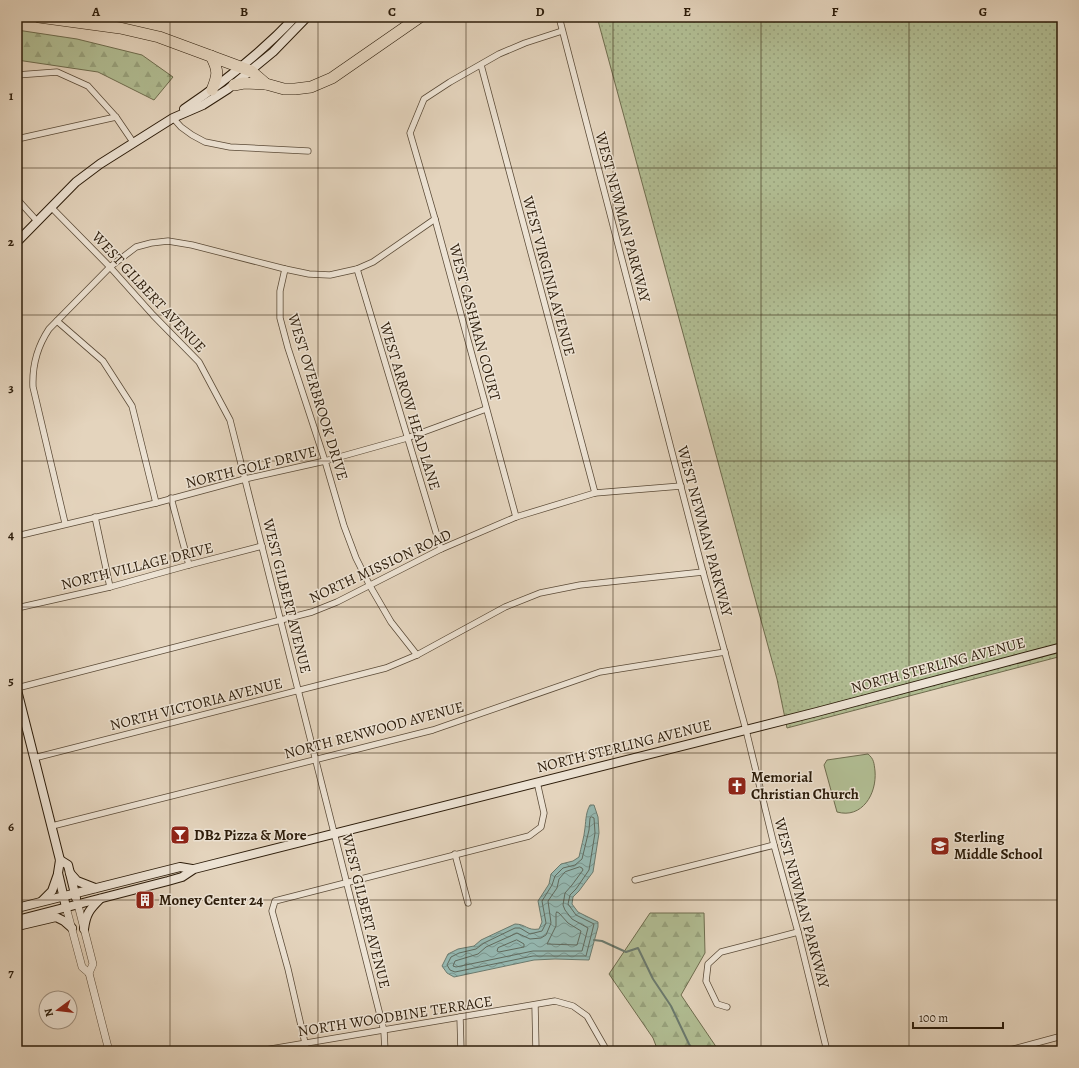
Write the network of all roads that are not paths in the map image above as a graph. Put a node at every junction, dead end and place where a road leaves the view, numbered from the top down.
1 (39, 17) edge
2 (295, 17) edge
3 (307, 17) edge
4 (420, 17) edge
5 (559, 17) edge
6 (562, 32) junction
7 (211, 56) junction
8 (481, 65) junction
9 (246, 69) junction
10 (17, 75) edge
11 (266, 84) junction
12 (234, 85) junction
13 (212, 90) junction
14 (116, 117) junction
15 (173, 118) junction
16 (17, 140) edge
17 (133, 142) junction
18 (308, 151) dead end
19 (17, 199) edge
20 (51, 207) junction
21 (435, 220) junction
22 (37, 221) junction
23 (17, 242) edge
24 (110, 267) junction
25 (285, 269) junction
26 (357, 269) junction
27 (57, 321) junction
28 (486, 409) junction
29 (407, 438) junction
30 (325, 461) junction
31 (245, 479) junction
32 (681, 486) junction
33 (595, 493) junction
34 (172, 498) junction
35 (156, 503) junction
36 (95, 517) junction
37 (516, 517) junction
38 (65, 523) junction
39 (17, 536) edge
40 (262, 546) junction
41 (441, 549) junction
42 (189, 564) junction
43 (703, 572) junction
44 (370, 586) junction
45 (110, 587) junction
46 (17, 608) edge
47 (282, 620) junction
48 (1062, 647) edge
49 (725, 652) junction
50 (418, 655) junction
51 (17, 689) edge
52 (298, 690) junction
53 (20, 718) edge
54 (746, 730) junction
55 (34, 758) junction
56 (316, 760) junction
57 (537, 782) junction
58 (52, 826) junction
59 (334, 833) junction
60 (774, 845) junction
61 (455, 854) junction
62 (60, 860) junction
63 (192, 869) junction
64 (58, 873) junction
65 (70, 873) junction
66 (635, 880) dead end
67 (347, 883) junction
68 (95, 888) junction
69 (75, 893) junction
70 (64, 896) junction
71 (100, 899) junction
72 (40, 902) junction
73 (468, 903) dead end
74 (78, 905) junction
75 (17, 908) edge
76 (66, 908) junction
77 (17, 920) edge
78 (17, 924) edge
79 (72, 928) junction
80 (84, 929) junction
81 (798, 932) junction
82 (89, 973) junction
83 (535, 1005) junction
84 (727, 1007) dead end
85 (460, 1017) junction
86 (384, 1030) junction
87 (1062, 1036) edge
88 (305, 1043) junction
89 (109, 1051) edge
90 (259, 1051) edge
91 (306, 1051) edge
92 (384, 1051) edge
93 (461, 1051) edge
94 (536, 1051) edge
95 (607, 1051) edge
96 (827, 1051) edge
97 (1006, 1051) edge

1 - 7 highway
2 - 9 main road
3 - 9 main road
4 - 11 highway
5 - 6 street, WEST NEWMAN PARKWAY
6 - 8 street
6 - 32 street, WEST NEWMAN PARKWAY
7 - 9 highway
7 - 13 highway
8 - 21 street, WEST CASHMAN COURT
8 - 33 street, WEST VIRGINIA AVENUE
9 - 11 highway
9 - 12 main road
9 - 13 main road
10 - 14 street
11 - 12 highway
12 - 15 main road
13 - 15 main road
14 - 16 street
14 - 17 street
15 - 17 main road
15 - 18 street
17 - 20 main road
19 - 22 street
20 - 22 main road
20 - 24 street, WEST GILBERT AVENUE
21 - 26 street
21 - 28 street, WEST CASHMAN COURT
22 - 23 main road
24 - 25 street
24 - 27 street
24 - 31 street, WEST GILBERT AVENUE
25 - 26 street
25 - 30 street, WEST OVERBROOK DRIVE
26 - 29 street, WEST ARROW HEAD LANE
27 - 35 street
27 - 38 street
28 - 29 street, NORTH GOLF DRIVE
28 - 37 street, WEST CASHMAN COURT
29 - 30 street, NORTH GOLF DRIVE
29 - 41 street, WEST ARROW HEAD LANE
30 - 31 street, NORTH GOLF DRIVE
30 - 44 street, WEST OVERBROOK DRIVE
31 - 34 street, NORTH GOLF DRIVE
31 - 40 street, WEST GILBERT AVENUE
32 - 33 street, NORTH MISSION ROAD
32 - 43 street, WEST NEWMAN PARKWAY
33 - 37 street, NORTH MISSION ROAD
34 - 35 street, NORTH GOLF DRIVE
34 - 42 street
35 - 36 street, NORTH GOLF DRIVE
36 - 38 street, NORTH GOLF DRIVE
36 - 45 street
37 - 41 street, NORTH MISSION ROAD
38 - 39 street, NORTH GOLF DRIVE
40 - 42 street, NORTH VILLAGE DRIVE
40 - 47 street, WEST GILBERT AVENUE
41 - 44 street, NORTH MISSION ROAD
42 - 45 street, NORTH VILLAGE DRIVE
43 - 49 street, WEST NEWMAN PARKWAY
43 - 50 street, NORTH VICTORIA AVENUE
44 - 47 street, NORTH MISSION ROAD
44 - 50 street, WEST OVERBROOK DRIVE
45 - 46 street, NORTH VILLAGE DRIVE
47 - 51 street, NORTH MISSION ROAD
47 - 52 street, WEST GILBERT AVENUE
48 - 54 main road, NORTH STERLING AVENUE
49 - 54 street, WEST NEWMAN PARKWAY
49 - 56 street, NORTH RENWOOD AVENUE
50 - 52 street, NORTH VICTORIA AVENUE
51 - 53 main road
52 - 55 street, NORTH VICTORIA AVENUE
52 - 56 street, WEST GILBERT AVENUE
53 - 55 main road
54 - 57 main road, NORTH STERLING AVENUE
54 - 60 street, WEST NEWMAN PARKWAY
55 - 58 main road
56 - 58 street, NORTH RENWOOD AVENUE
56 - 59 street, WEST GILBERT AVENUE
57 - 59 main road, NORTH STERLING AVENUE
57 - 61 street
58 - 62 main road
59 - 63 main road, NORTH STERLING AVENUE
59 - 67 street, WEST GILBERT AVENUE
60 - 66 street
60 - 81 street, WEST NEWMAN PARKWAY
61 - 67 street
61 - 73 street
62 - 64 main road
62 - 65 main road
63 - 68 main road, NORTH STERLING AVENUE
63 - 71 main road, NORTH STERLING AVENUE
64 - 70 main road
64 - 72 main road
65 - 68 main road
65 - 69 main road
67 - 86 street, WEST GILBERT AVENUE
67 - 88 street
68 - 69 main road, NORTH STERLING AVENUE
69 - 70 main road, NORTH STERLING AVENUE
69 - 74 main road
70 - 72 main road, NORTH STERLING AVENUE
70 - 76 main road
71 - 74 main road, NORTH STERLING AVENUE
71 - 80 main road
72 - 75 main road, NORTH STERLING AVENUE
74 - 76 main road, NORTH STERLING AVENUE
74 - 80 street
76 - 77 main road, NORTH STERLING AVENUE
76 - 79 street
78 - 79 main road
79 - 82 street
80 - 82 street
81 - 84 street
81 - 96 street, WEST NEWMAN PARKWAY
82 - 89 street
83 - 85 street, NORTH WOODBINE TERRACE
83 - 94 street
83 - 95 street, NORTH WOODBINE TERRACE
85 - 86 street, NORTH WOODBINE TERRACE
85 - 93 street
86 - 88 street, NORTH WOODBINE TERRACE
86 - 92 street, WEST GILBERT AVENUE
87 - 97 street
88 - 90 street, NORTH WOODBINE TERRACE
88 - 91 street

